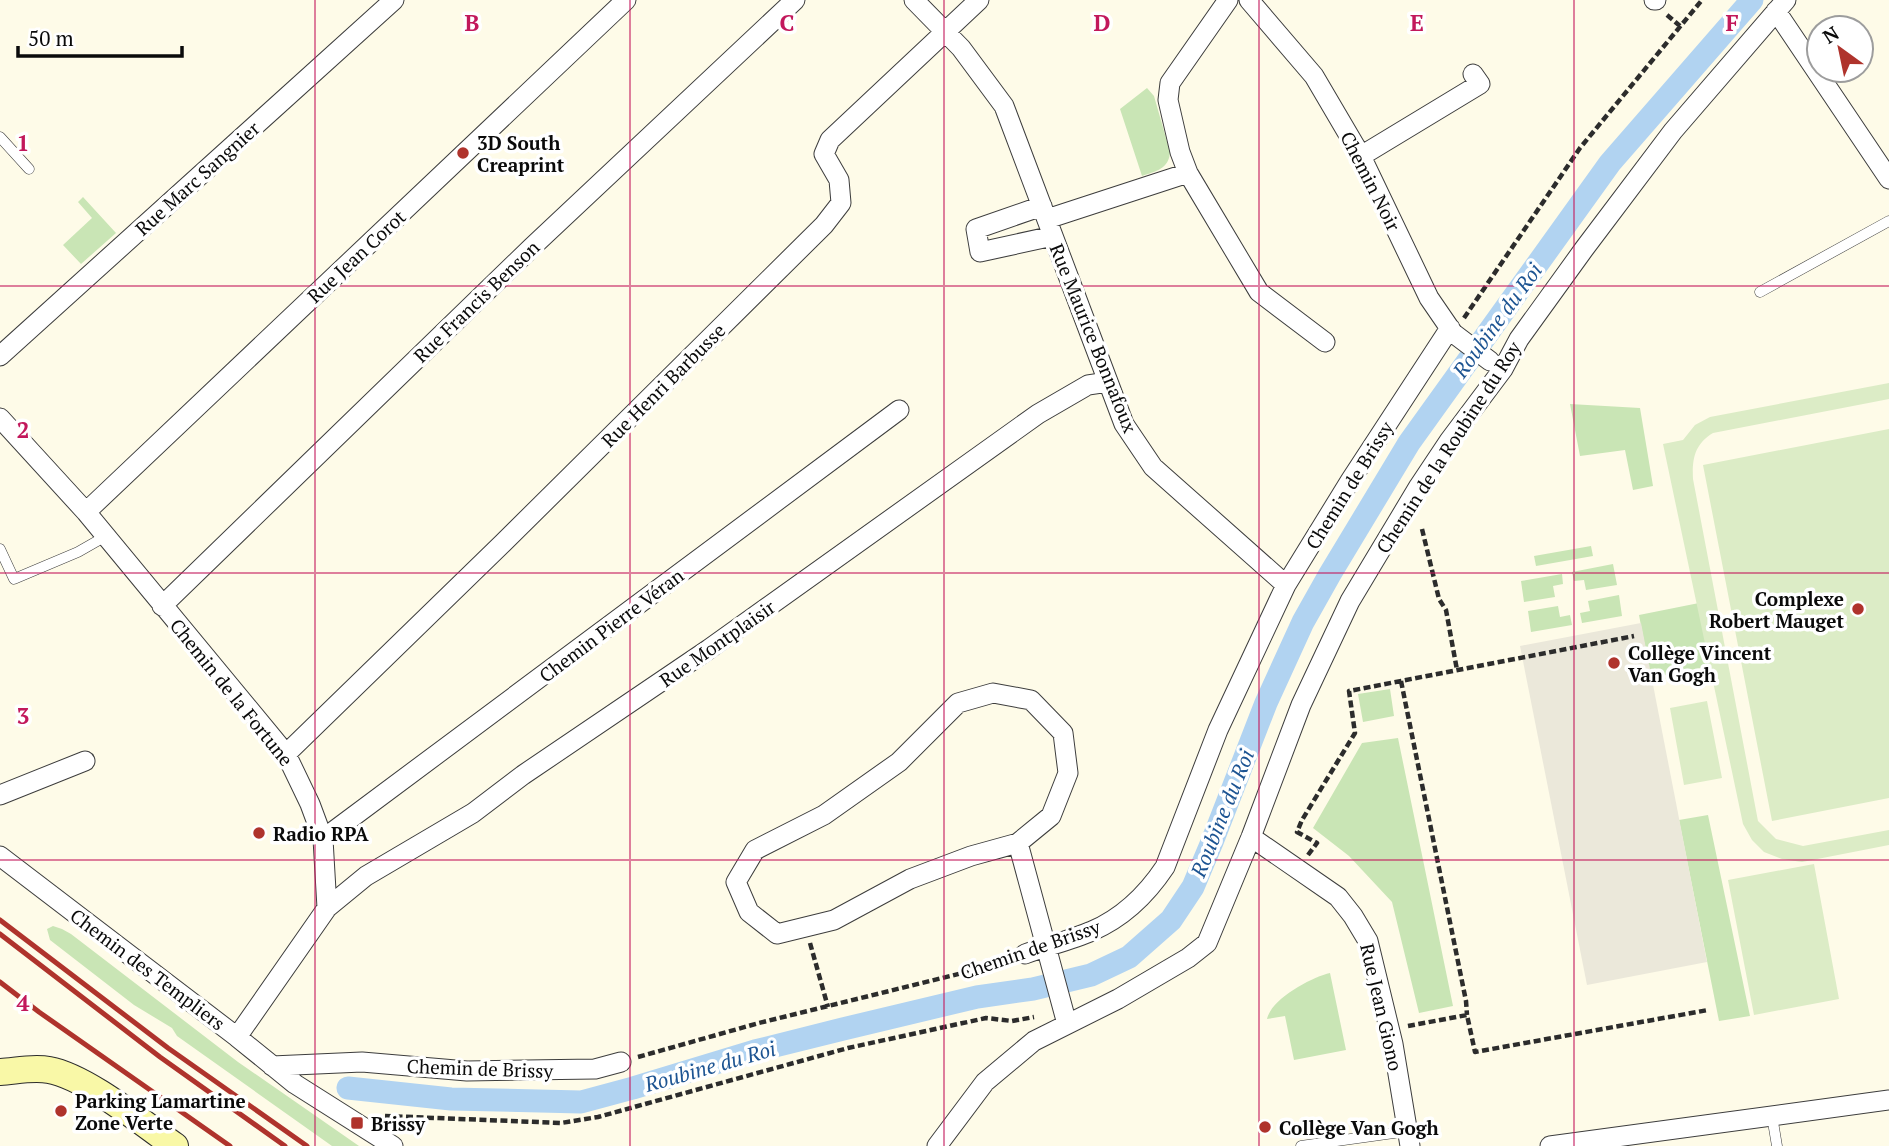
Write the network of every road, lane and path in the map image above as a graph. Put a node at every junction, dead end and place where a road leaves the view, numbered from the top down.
1 (394, 0) edge
2 (626, 0) edge
3 (795, 0) edge
4 (914, 0) edge
5 (979, 0) edge
6 (1228, 0) edge
7 (1249, 0) edge
8 (1702, 0) edge
9 (1781, 5) edge
10 (1674, 21) dead end
11 (1680, 26) junction
12 (946, 32) junction
13 (1473, 74) dead end
14 (0, 137) edge
15 (1361, 156) junction
16 (29, 169) dead end
17 (1188, 173) junction
18 (1889, 179) edge
19 (1047, 220) junction
20 (1889, 221) edge
21 (1760, 292) dead end
22 (1451, 331) junction
23 (1325, 342) dead end
24 (0, 356) edge
25 (1490, 360) dead end
26 (1108, 382) junction
27 (899, 410) dead end
28 (0, 418) edge
29 (86, 512) junction
30 (1422, 529) dead end
31 (106, 537) junction
32 (0, 548) edge
33 (1286, 585) junction
34 (162, 606) junction
35 (1634, 636) dead end
36 (1457, 670) junction
37 (1401, 681) junction
38 (286, 754) junction
39 (85, 761) dead end
40 (0, 795) edge
41 (1251, 837) junction
42 (323, 839) junction
43 (1018, 843) junction
44 (0, 856) edge
45 (1297, 870) junction
46 (327, 908) junction
47 (806, 927) junction
48 (1048, 951) junction
49 (1025, 954) joint
50 (828, 1007) junction
51 (1708, 1010) dead end
52 (1064, 1015) junction
53 (1467, 1015) junction
54 (1389, 1028) junction
55 (237, 1037) junction
56 (621, 1062) joint
57 (272, 1066) junction
58 (0, 1072) edge
59 (1889, 1100) edge
60 (1772, 1116) junction
61 (371, 1132) junction
62 (1409, 1139) edge
63 (175, 1146) edge
64 (393, 1146) edge
65 (937, 1146) edge
66 (1301, 1146) edge
67 (1550, 1146) edge
68 (1777, 1146) edge

1 - 24 street, Rue Marc Sangnier
2 - 29 street, Rue Jean Corot
3 - 34 street, Rue Francis Benson
4 - 12 street, Rue Maurice Bonnafoux
5 - 12 street, Rue Henri Barbusse
6 - 17 street
7 - 15 street, Chemin Noir
8 - 11 path
9 - 18 street
9 - 41 street, Chemin de la Roubine du Roy
10 - 11 path
11 - 22 path
12 - 19 street, Rue Maurice Bonnafoux
12 - 38 street, Rue Henri Barbusse
13 - 15 street
14 - 16 lane
15 - 22 street, Chemin Noir
17 - 19 street
17 - 23 street
19 - 26 street, Rue Maurice Bonnafoux
20 - 21 lane
22 - 25 street, Chemin Noir
22 - 33 street, Chemin de Brissy
26 - 33 street, Rue Maurice Bonnafoux
26 - 46 street, Rue Montplaisir
27 - 42 street, Chemin Pierre Véran
28 - 29 street, Chemin de la Fortune
29 - 31 street, Chemin de la Fortune
30 - 36 path
31 - 32 lane
31 - 34 street, Chemin de la Fortune
33 - 48 street, Chemin de Brissy
34 - 38 street, Chemin de la Fortune
35 - 36 path
36 - 37 path
37 - 45 path
37 - 53 path
38 - 42 street, Chemin de la Fortune
39 - 40 street
41 - 45 street, Rue Jean Giono
41 - 52 street, Chemin de la Roubine du Roy
42 - 46 street, Chemin de la Fortune
43 - 47 street
43 - 47 street
43 - 48 street
44 - 55 street, Chemin des Templiers
45 - 54 street, Rue Jean Giono
46 - 55 street
47 - 50 path
48 - 49 street, Chemin de Brissy
48 - 52 street
49 - 50 path, Chemin de Brissy
50 - 56 path, Chemin de Brissy
51 - 53 path
52 - 61 path
52 - 65 street, Chemin de la Roubine du Roy
53 - 54 path
54 - 62 street, Rue Jean Giono
55 - 57 street, Chemin des Templiers
56 - 57 street, Chemin de Brissy
57 - 61 street, Chemin des Templiers
58 - 63 main road
59 - 60 street
60 - 67 street
60 - 68 lane
61 - 64 street, Chemin des Templiers
62 - 66 lane

